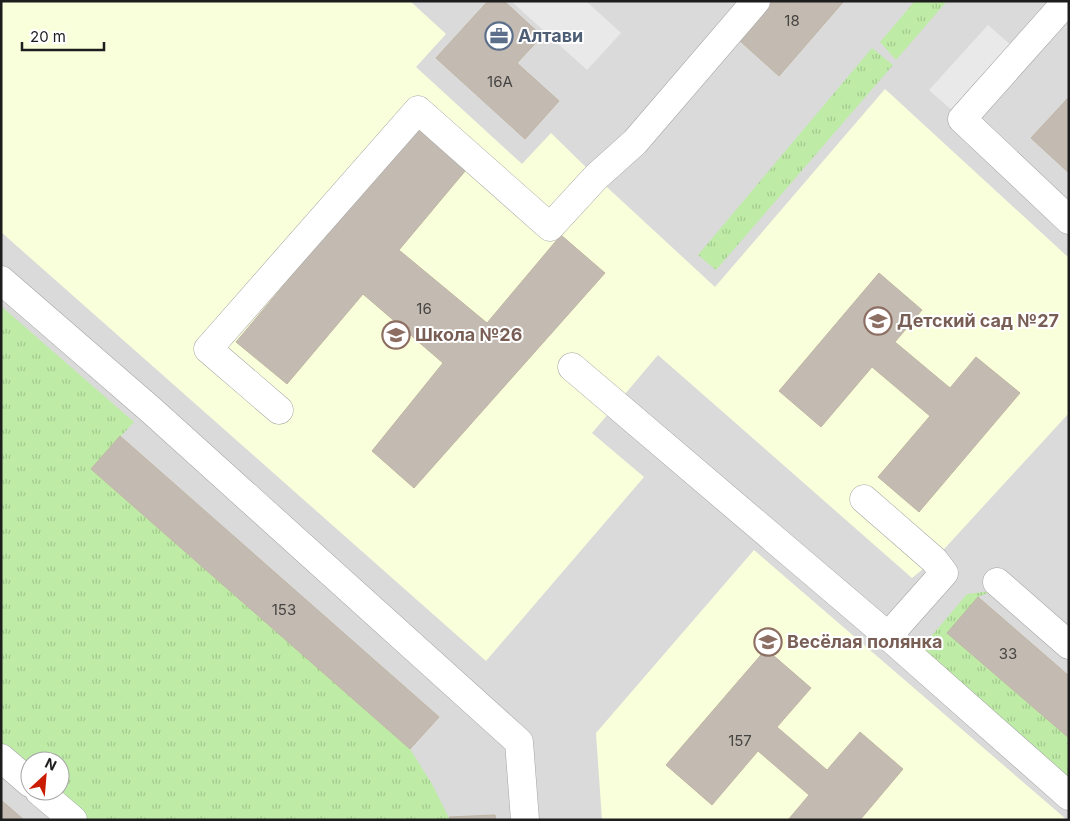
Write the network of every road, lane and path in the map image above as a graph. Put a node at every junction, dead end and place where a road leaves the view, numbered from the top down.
1 (756, 1) edge
2 (1068, 1) edge
3 (1069, 220) edge
4 (1, 280) edge
5 (572, 367) dead end
6 (279, 410) dead end
7 (864, 499) dead end
8 (997, 582) dead end
9 (888, 636) junction
10 (1069, 645) edge
11 (1, 758) edge
12 (20, 774) edge
13 (1069, 796) edge
14 (50, 801) edge
15 (72, 820) edge
16 (525, 820) edge

1 - 6 lane
2 - 3 lane
4 - 16 lane
5 - 9 lane
7 - 9 lane
8 - 10 lane
9 - 13 lane
11 - 12 lane
14 - 15 lane

